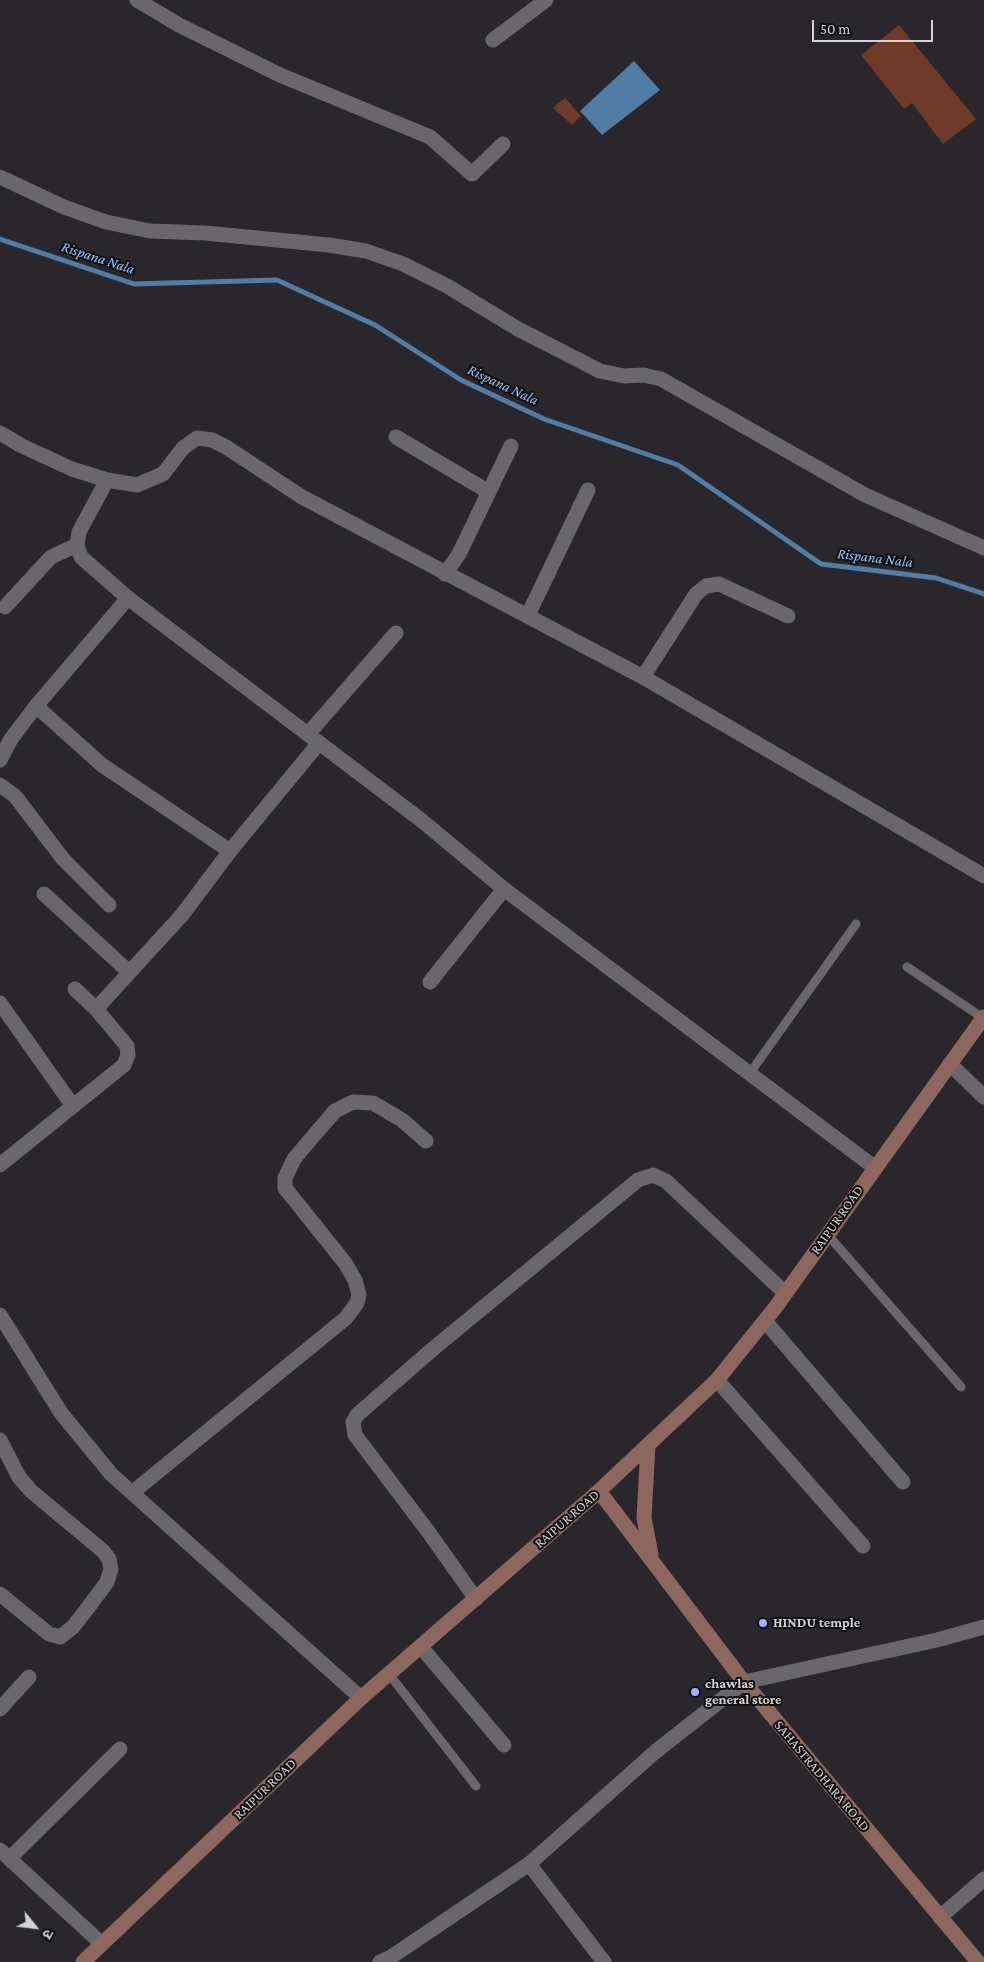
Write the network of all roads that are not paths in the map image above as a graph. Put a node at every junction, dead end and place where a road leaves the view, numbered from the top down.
1 (137, 0) edge
2 (546, 0) edge
3 (493, 40) dead end
4 (503, 144) dead end
5 (0, 177) edge
6 (0, 433) edge
7 (396, 437) dead end
8 (511, 446) dead end
9 (107, 480) junction
10 (588, 490) dead end
11 (489, 492) junction
12 (77, 545) junction
13 (984, 548) edge
14 (445, 574) junction
15 (128, 598) junction
16 (5, 608) dead end
17 (528, 616) junction
18 (788, 616) dead end
19 (396, 633) dead end
20 (643, 677) junction
21 (36, 706) junction
22 (313, 739) junction
23 (0, 760) edge
24 (0, 785) edge
25 (230, 852) junction
26 (984, 876) edge
27 (504, 889) junction
28 (44, 894) dead end
29 (109, 905) dead end
30 (856, 924) dead end
31 (907, 967) dead end
32 (130, 972) junction
33 (430, 982) dead end
34 (75, 989) dead end
35 (0, 1003) edge
36 (96, 1009) junction
37 (984, 1017) edge
38 (950, 1064) junction
39 (750, 1073) junction
40 (984, 1097) edge
41 (73, 1106) junction
42 (426, 1141) dead end
43 (0, 1165) edge
44 (874, 1167) junction
45 (827, 1234) junction
46 (785, 1293) junction
47 (0, 1315) edge
48 (764, 1321) junction
49 (717, 1380) junction
50 (961, 1387) dead end
51 (0, 1440) edge
52 (648, 1445) junction
53 (903, 1482) dead end
54 (599, 1491) junction
55 (133, 1492) junction
56 (863, 1546) dead end
57 (652, 1559) junction
58 (0, 1594) edge
59 (476, 1599) junction
60 (984, 1627) edge
61 (421, 1647) junction
62 (389, 1674) junction
63 (29, 1677) dead end
64 (744, 1682) junction
65 (361, 1698) junction
66 (0, 1709) edge
67 (504, 1745) dead end
68 (120, 1749) dead end
69 (476, 1786) dead end
70 (5, 1854) edge
71 (529, 1864) junction
72 (984, 1879) edge
73 (940, 1917) junction
74 (102, 1944) junction
75 (388, 1960) edge
76 (83, 1962) edge
77 (604, 1962) edge
78 (978, 1962) edge

1 - 4 street
2 - 3 street
5 - 13 street
6 - 9 street
7 - 11 street
8 - 11 street
9 - 12 street
9 - 14 street
10 - 17 street
11 - 14 street
12 - 15 street
12 - 16 street
14 - 17 street
15 - 21 street
15 - 22 street
17 - 20 street
18 - 20 street
19 - 22 street
20 - 26 street
21 - 23 street
21 - 25 street
22 - 25 street
22 - 27 street
24 - 29 street
25 - 32 street
27 - 33 street
27 - 39 street
28 - 32 street
30 - 39 lane
31 - 37 lane
32 - 36 street
34 - 36 street
35 - 41 street
36 - 41 street
37 - 38 main road, RAIPUR ROAD
38 - 40 street
38 - 44 main road, RAIPUR ROAD
39 - 44 street
41 - 43 street
42 - 55 street
44 - 45 main road, RAIPUR ROAD
45 - 46 main road, RAIPUR ROAD
45 - 50 lane
46 - 48 main road, RAIPUR ROAD
46 - 59 street
47 - 55 street
48 - 49 main road, RAIPUR ROAD
48 - 53 street
49 - 52 main road, RAIPUR ROAD
49 - 56 street
51 - 58 street
52 - 54 main road, RAIPUR ROAD
52 - 57 main road
54 - 57 main road, SAHASTRADHARA ROAD
54 - 59 main road, RAIPUR ROAD
55 - 65 street
57 - 64 main road, SAHASTRADHARA ROAD
59 - 61 main road, RAIPUR ROAD
60 - 64 street
61 - 62 main road, RAIPUR ROAD
61 - 67 street
62 - 65 main road, RAIPUR ROAD
62 - 69 lane
63 - 66 street
64 - 71 street
64 - 73 main road, SAHASTRADHARA ROAD
65 - 74 main road, RAIPUR ROAD
68 - 70 street
70 - 74 street
71 - 75 street
71 - 77 street
72 - 73 street
73 - 78 main road, SAHASTRADHARA ROAD
74 - 76 main road, RAIPUR ROAD

